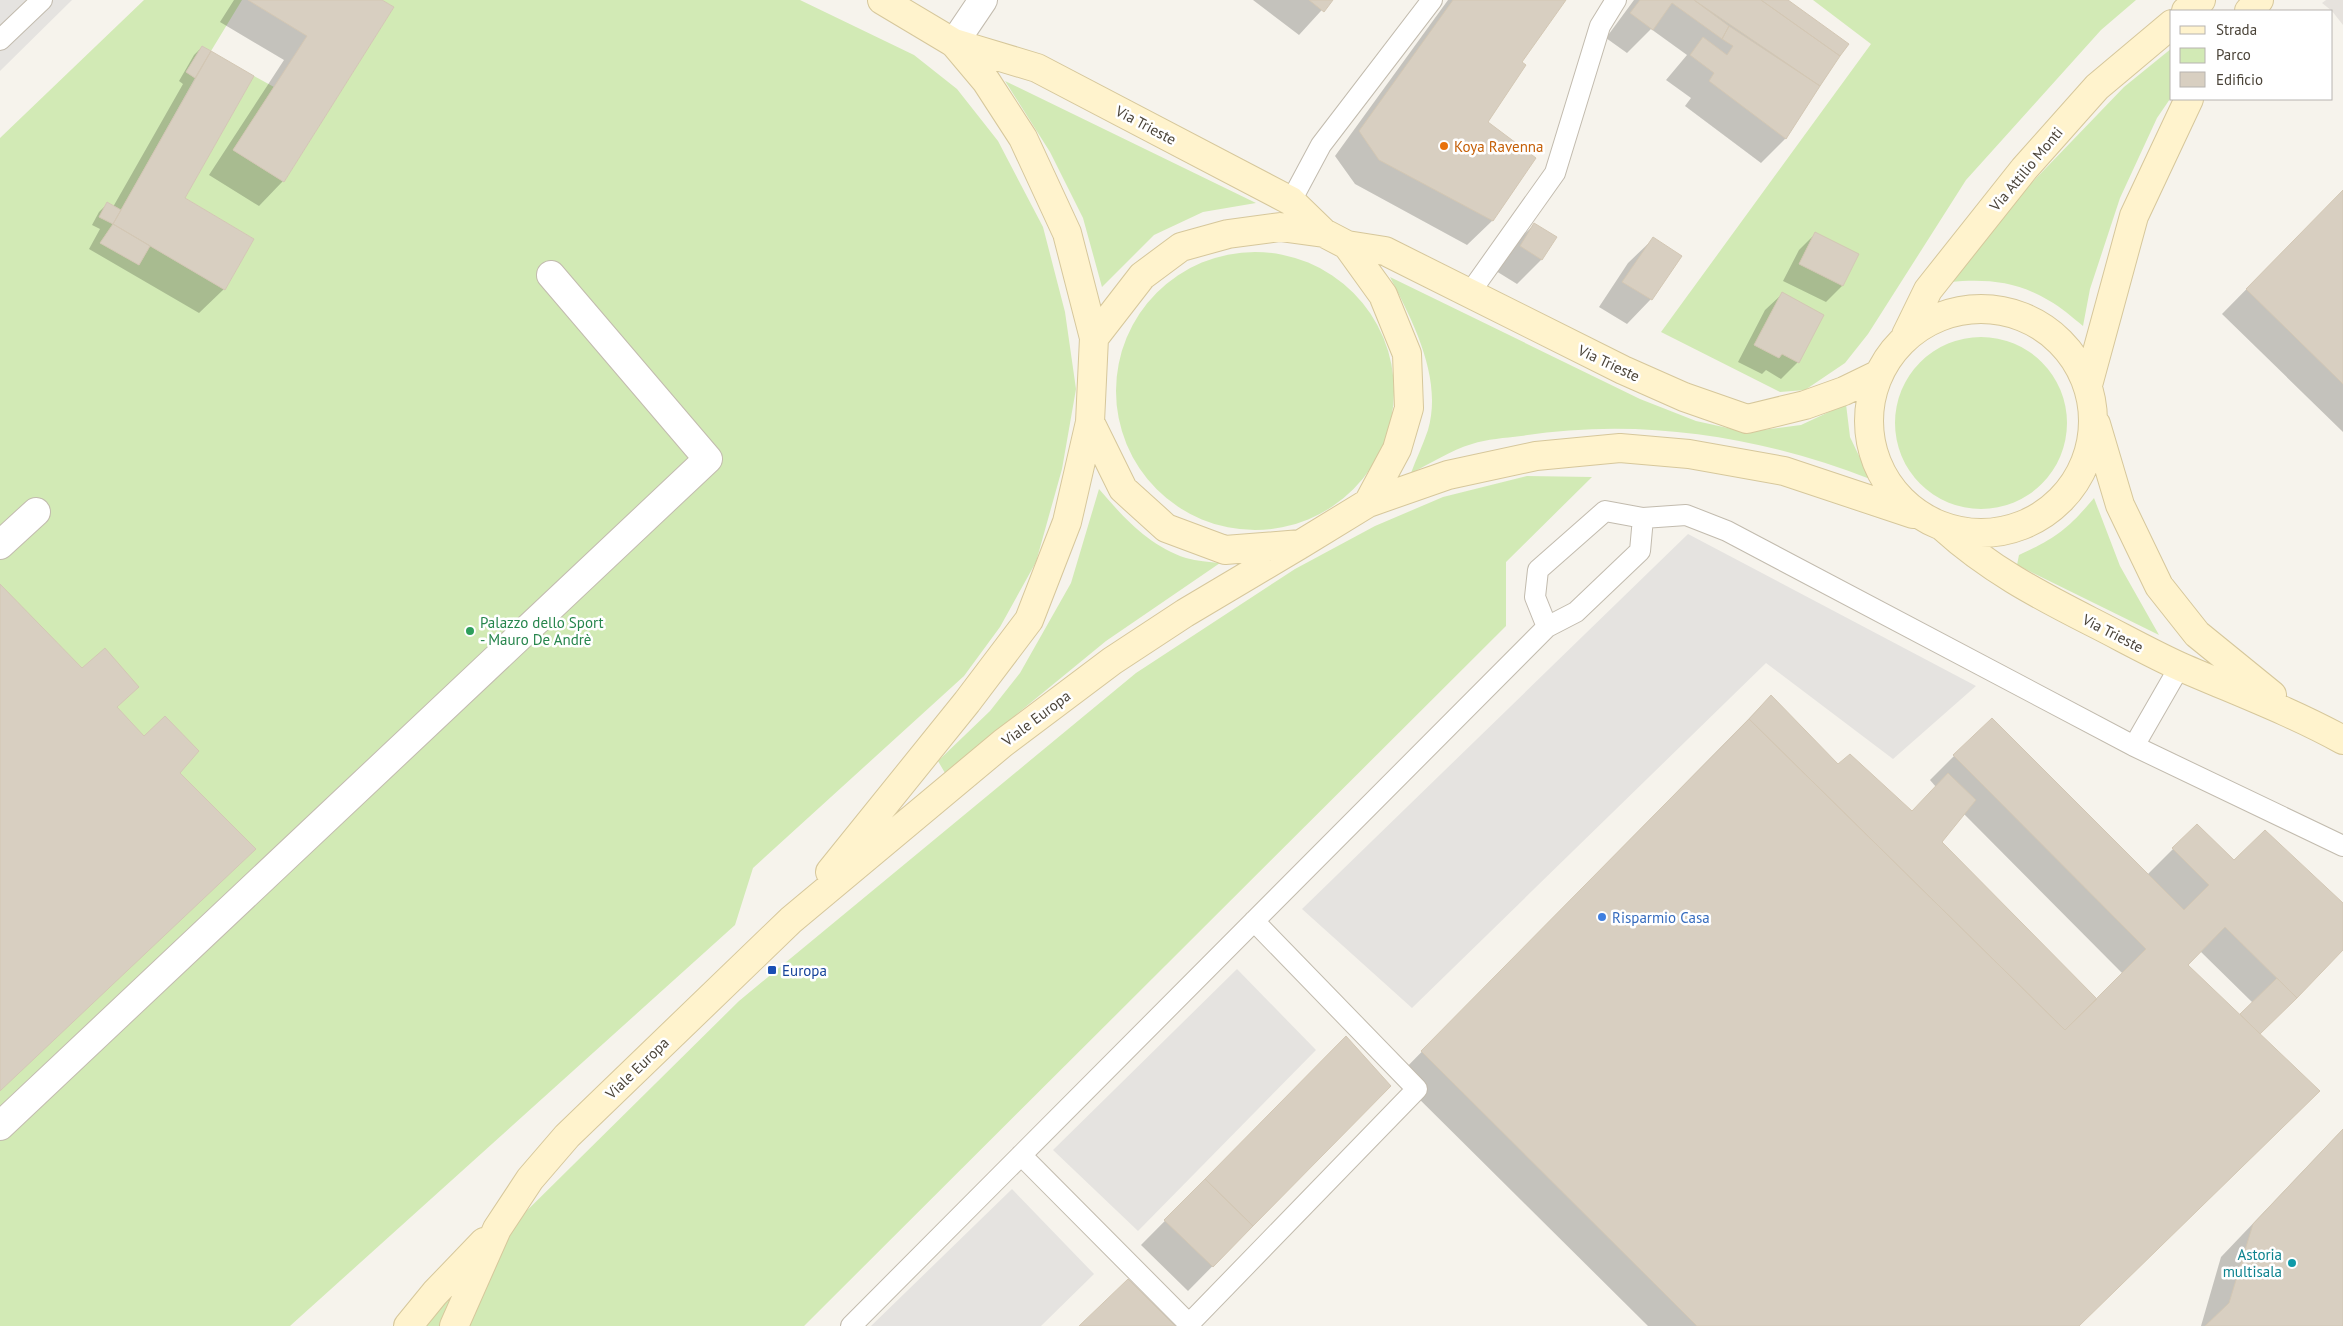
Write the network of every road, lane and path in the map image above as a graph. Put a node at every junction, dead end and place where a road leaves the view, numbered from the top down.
1 (42, 0) edge
2 (882, 0) edge
3 (983, 0) edge
4 (1432, 0) edge
5 (1616, 0) edge
6 (2201, 0) edge
7 (2258, 0) edge
8 (2187, 10) edge
9 (2250, 10) edge
10 (2170, 26) edge
11 (0, 40) edge
12 (954, 43) junction
13 (2189, 100) edge
14 (1291, 201) junction
15 (1335, 239) junction
16 (551, 274) dead end
17 (1469, 294) junction
18 (1906, 335) junction
19 (1094, 338) junction
20 (1879, 374) junction
21 (2088, 385) junction
22 (2093, 412) junction
23 (1090, 422) junction
24 (1368, 503) junction
25 (36, 512) dead end
26 (1643, 518) junction
27 (1933, 523) junction
28 (1301, 544) junction
29 (0, 545) edge
30 (1547, 627) junction
31 (2180, 666) junction
32 (2296, 715) junction
33 (2343, 740) edge
34 (2134, 746) junction
35 (2343, 846) edge
36 (791, 920) junction
37 (1254, 921) junction
38 (0, 1126) edge
39 (1021, 1155) junction
40 (497, 1229) junction
41 (1190, 1325) edge
42 (408, 1326) edge
43 (454, 1326) edge
44 (851, 1326) edge

1 - 11 lane
2 - 12 main road, Via Trieste
3 - 12 street
4 - 14 lane
5 - 17 lane
6 - 8 main road
7 - 9 main road
10 - 18 main road, Via Attilio Monti
12 - 14 main road, Via Trieste
12 - 19 main road, Via Trieste
13 - 21 main road
14 - 15 main road, Via Trieste
15 - 17 main road, Via Trieste
15 - 19 main road
15 - 24 main road
16 - 38 street
17 - 20 main road, Via Trieste
18 - 20 main road, Via Attilio Monti
18 - 21 main road
19 - 23 main road, Via Trieste
20 - 27 main road
21 - 22 main road
22 - 27 main road
22 - 32 main road, Via Trieste
23 - 28 main road
23 - 36 main road, Viale Europa
24 - 27 main road, Via Trieste
24 - 28 main road, Viale Europa
25 - 29 street
26 - 30 lane
26 - 30 lane
26 - 34 lane
27 - 31 main road, Via Trieste
28 - 36 main road, Viale Europa
30 - 37 lane
31 - 32 main road, Via Trieste
31 - 34 lane
32 - 33 main road, Via Trieste
34 - 35 lane
36 - 40 main road, Viale Europa
37 - 39 lane
37 - 41 lane
39 - 41 lane
39 - 44 lane
40 - 42 main road, Viale Europa
40 - 43 main road, Viale Europa

